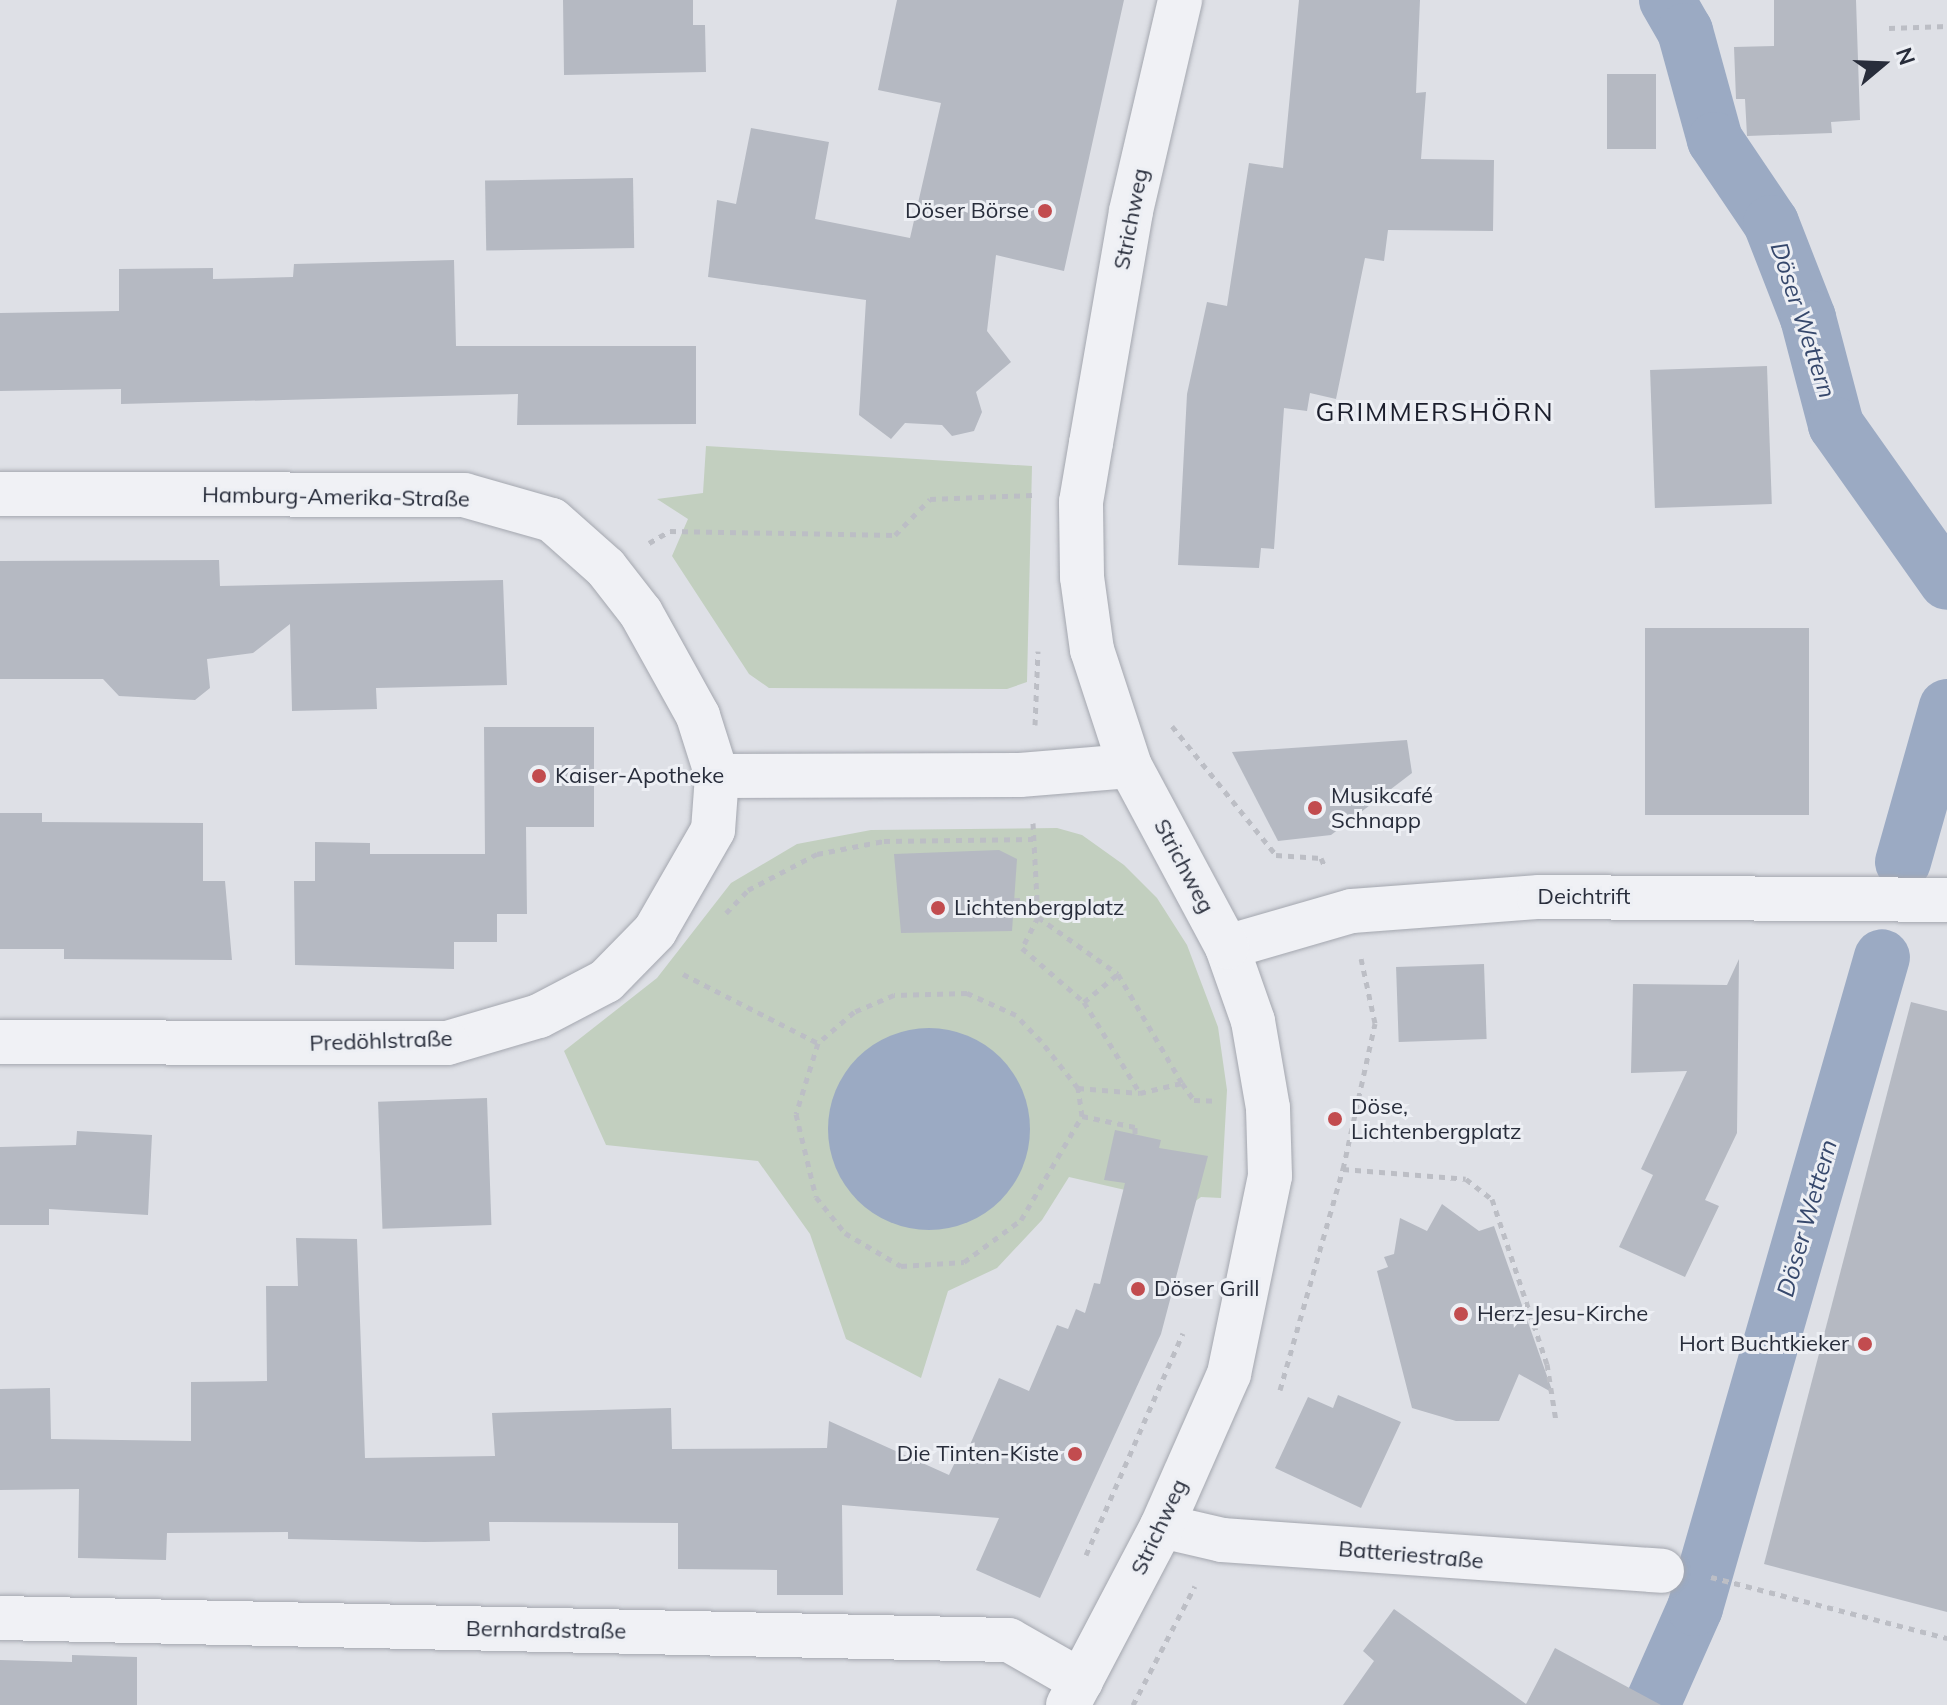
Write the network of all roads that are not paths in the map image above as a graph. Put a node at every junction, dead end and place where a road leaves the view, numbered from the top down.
1 (1180, 0) edge
2 (0, 494) edge
3 (1130, 766) junction
4 (717, 776) junction
5 (1947, 900) edge
6 (1227, 947) junction
7 (0, 1042) edge
8 (1162, 1526) junction
9 (1662, 1571) dead end
10 (0, 1618) edge
11 (1074, 1693) edge

1 - 3 street, Strichweg
2 - 4 street, Hamburg-Amerika-Straße
3 - 4 street
3 - 6 street, Strichweg
4 - 7 street, Predöhlstraße
5 - 6 street, Deichtrift
6 - 8 street, Strichweg
8 - 9 street, Batteriestraße
8 - 11 street, Strichweg
10 - 11 street, Bernhardstraße

